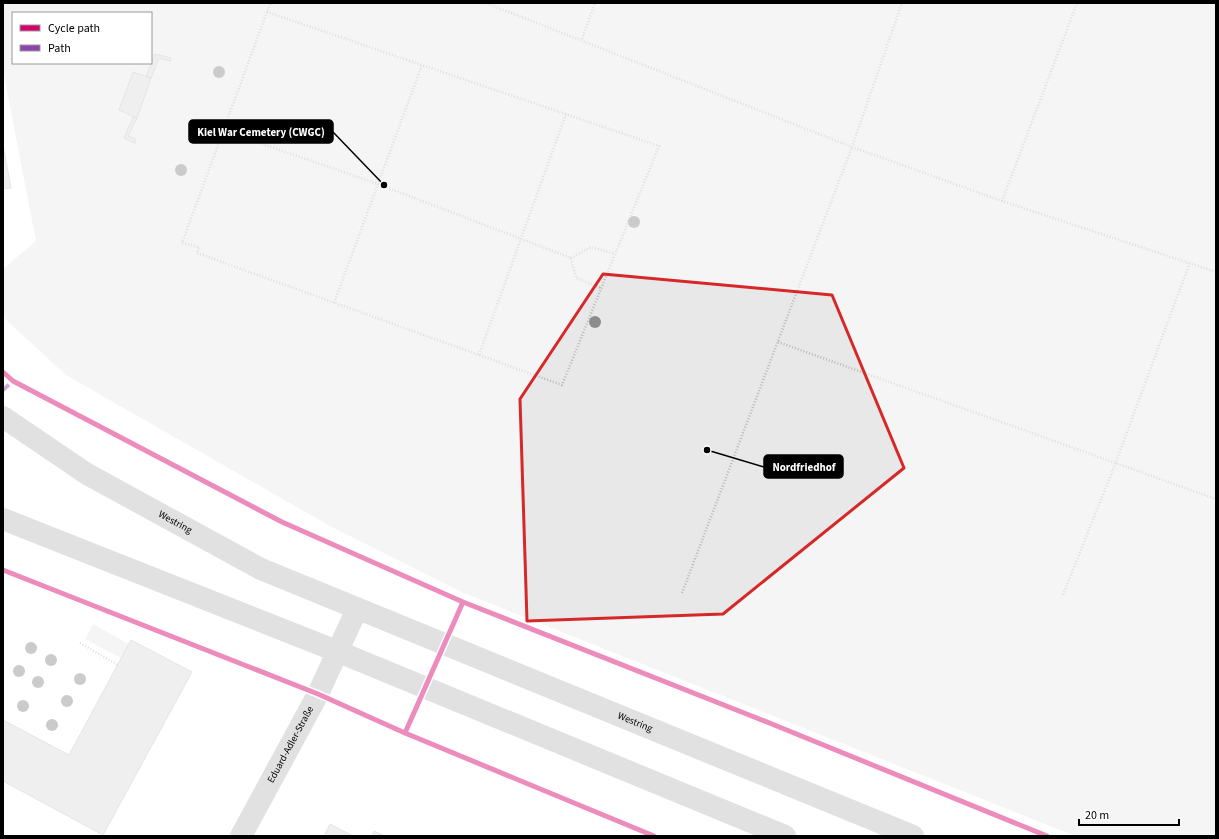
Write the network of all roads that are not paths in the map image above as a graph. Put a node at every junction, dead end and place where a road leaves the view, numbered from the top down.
1 (3, 417) edge
2 (3, 519) edge
3 (357, 609) junction
4 (339, 652) junction
5 (241, 836) edge
6 (785, 836) edge
7 (913, 836) edge

1 - 3 main road, Westring
2 - 4 main road
3 - 4 main road
3 - 7 main road, Westring
4 - 5 main road, Eduard-Adler-Straße
4 - 6 main road

